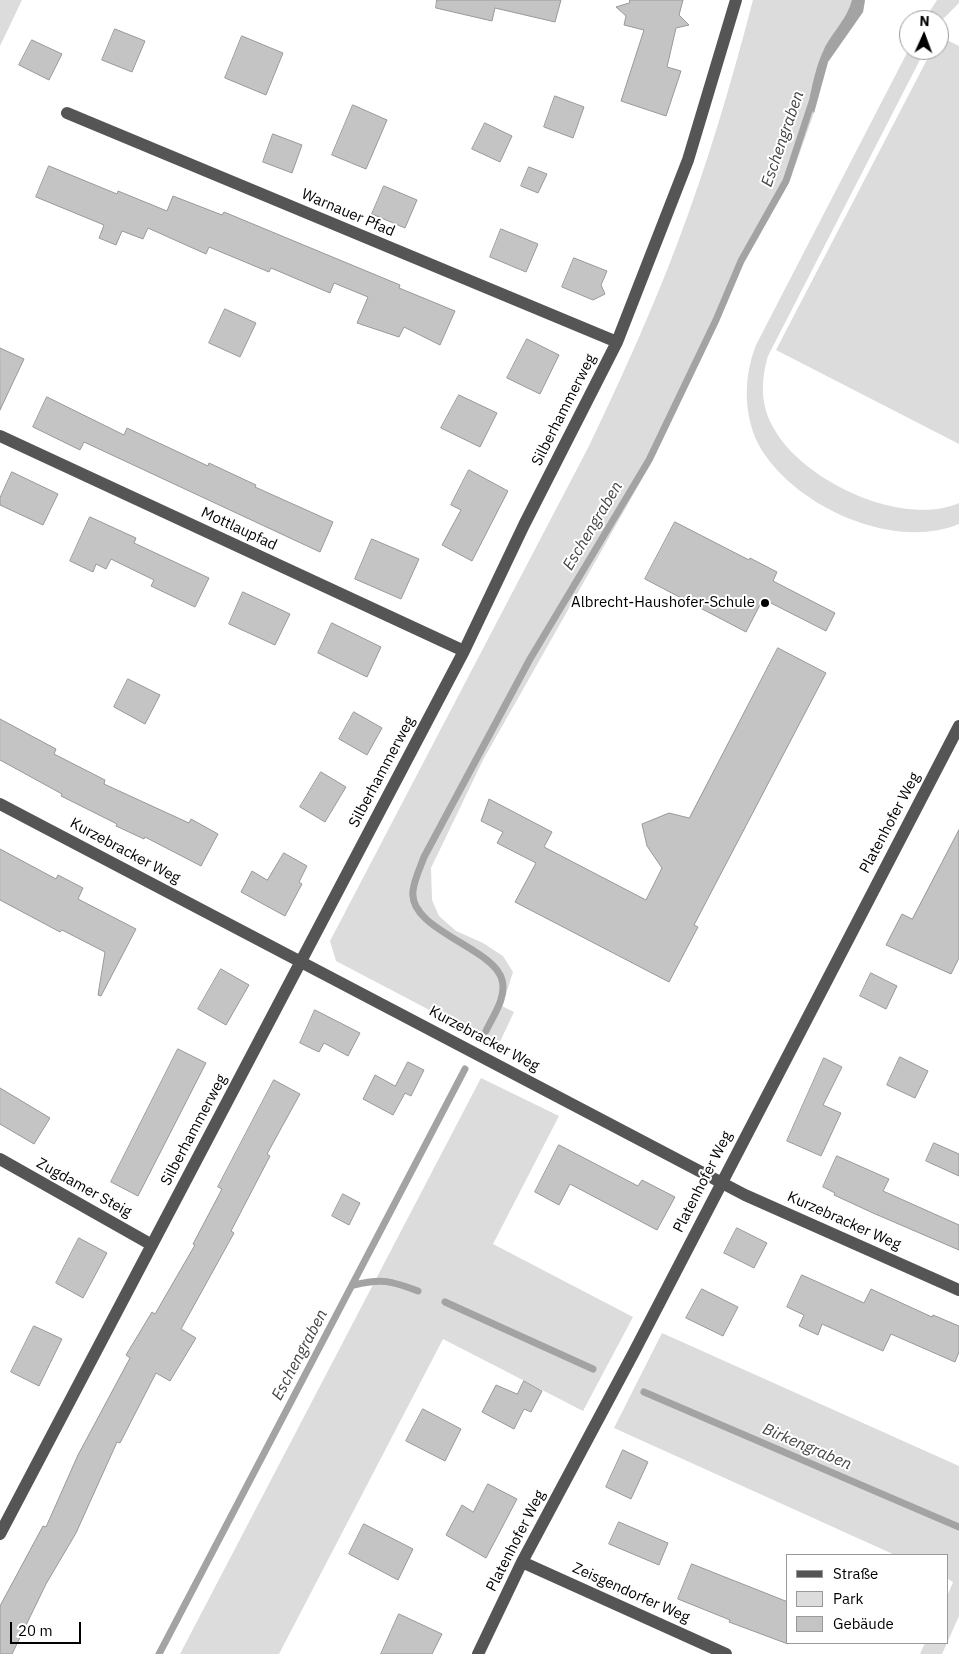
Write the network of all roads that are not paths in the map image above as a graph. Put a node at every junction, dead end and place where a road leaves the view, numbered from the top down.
1 (736, 0) edge
2 (67, 113) dead end
3 (617, 342) junction
4 (0, 436) edge
5 (464, 651) junction
6 (959, 726) edge
7 (0, 804) edge
8 (301, 961) junction
9 (0, 1159) edge
10 (721, 1181) junction
11 (152, 1245) junction
12 (959, 1290) edge
13 (4, 1517) edge
14 (0, 1534) edge
15 (522, 1562) junction
16 (478, 1654) edge
17 (726, 1654) edge

1 - 3 street, Silberhammerweg
2 - 3 street, Warnauer Pfad
3 - 5 street, Silberhammerweg
4 - 5 street, Mottlaupfad
5 - 8 street, Silberhammerweg
6 - 10 street, Platenhofer Weg
7 - 8 street, Kurzebracker Weg
8 - 10 street, Kurzebracker Weg
8 - 11 street, Silberhammerweg
9 - 11 street, Zugdamer Steig
10 - 12 street, Kurzebracker Weg
10 - 15 street, Platenhofer Weg
11 - 13 street, Silberhammerweg
13 - 14 street, Silberhammerweg
15 - 16 street, Platenhofer Weg
15 - 17 street, Zeisgendorfer Weg

